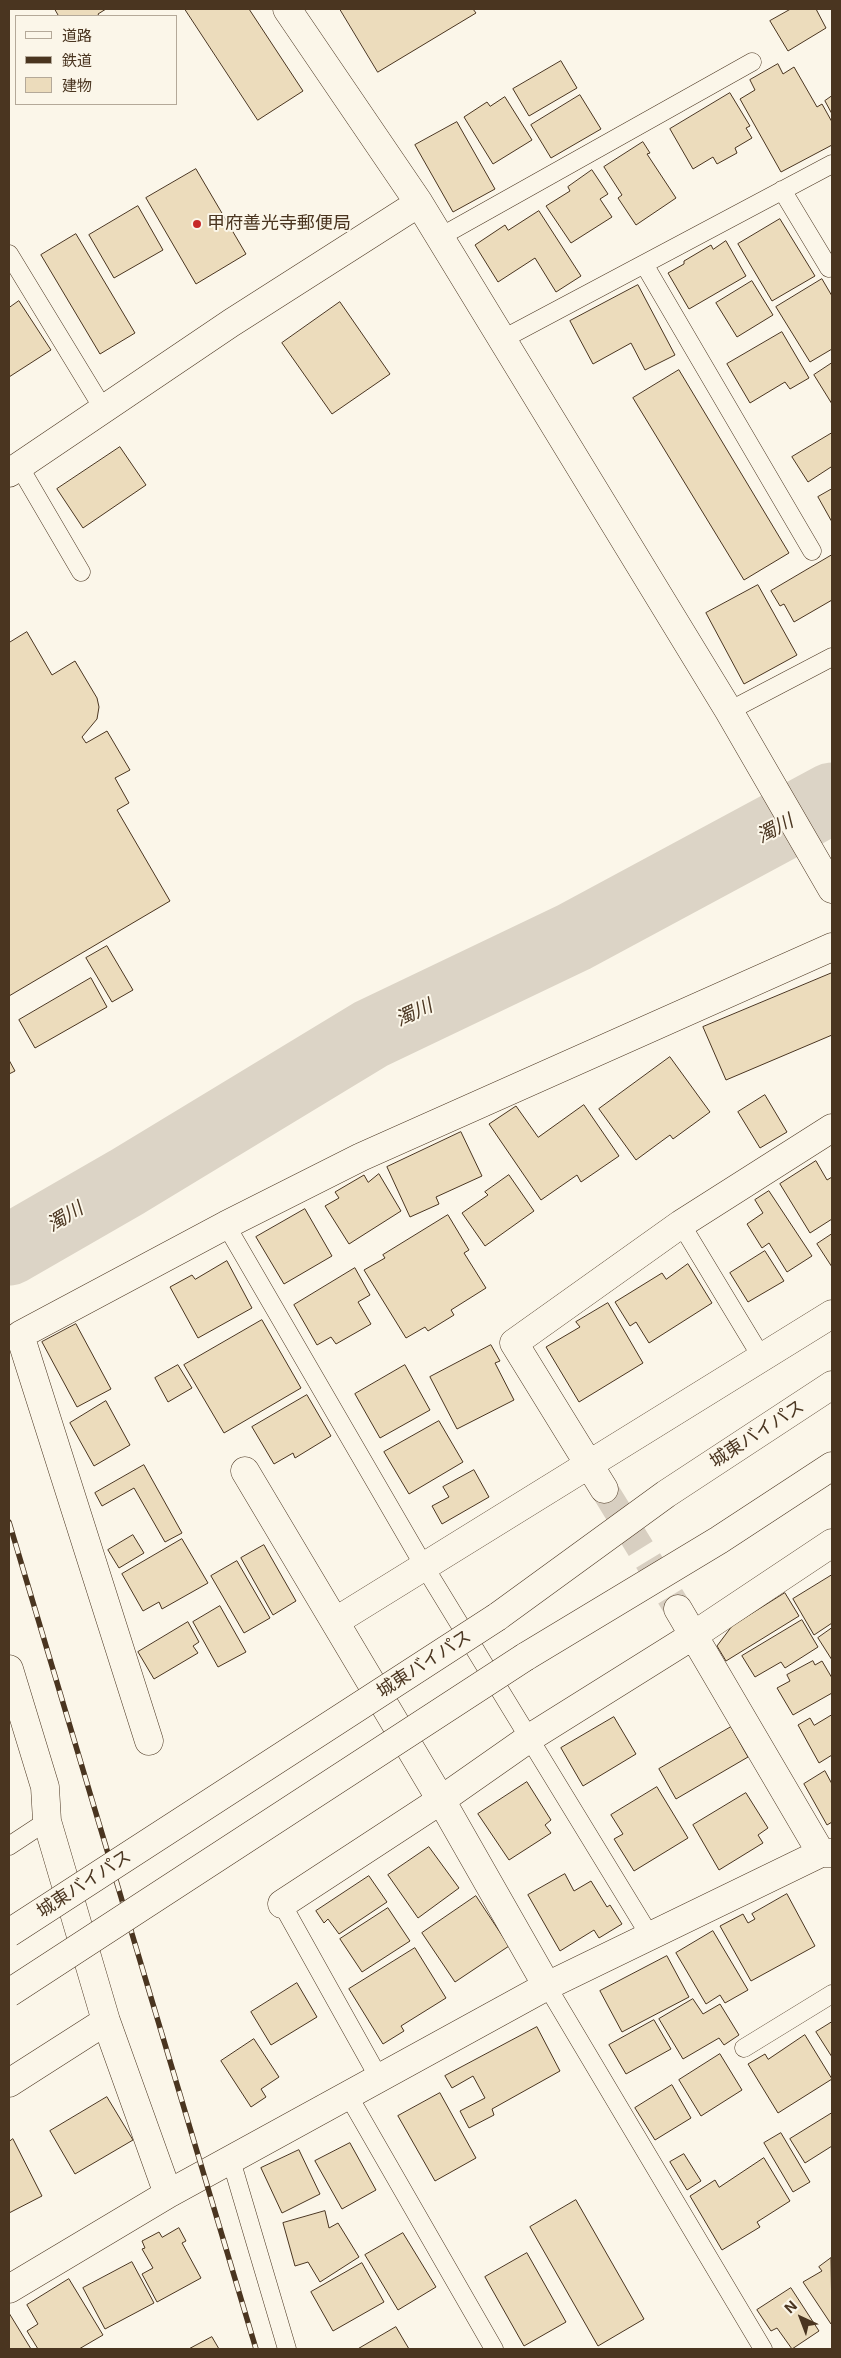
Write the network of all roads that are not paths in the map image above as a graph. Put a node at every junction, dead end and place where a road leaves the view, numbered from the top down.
1 (287, 9) edge
2 (752, 62) dead end
3 (832, 164) edge
4 (782, 190) junction
5 (419, 202) junction
6 (440, 237) junction
7 (9, 254) edge
8 (644, 264) junction
9 (829, 268) dead end
10 (14, 274) edge
11 (503, 339) junction
12 (104, 410) junction
13 (14, 469) edge
14 (812, 551) dead end
15 (81, 572) dead end
16 (832, 657) edge
17 (729, 711) junction
18 (832, 889) edge
19 (832, 947) edge
20 (832, 1128) edge
21 (226, 1224) junction
22 (682, 1224) junction
23 (832, 1314) edge
24 (762, 1358) junction
25 (832, 1385) edge
26 (589, 1464) junction
27 (832, 1466) edge
28 (246, 1471) dead end
29 (604, 1489) tunnel mouth
30 (832, 1543) edge
31 (424, 1566) junction
32 (678, 1609) tunnel mouth
33 (336, 1621) junction
34 (694, 1635) junction
35 (9, 1669) edge
36 (531, 1737) junction
37 (149, 1741) dead end
38 (441, 1800) junction
39 (47, 1821) junction
40 (9, 1846) edge
41 (827, 1853) edge
42 (282, 1904) joint
43 (9, 1933) edge
44 (650, 1936) junction
45 (547, 1986) junction
46 (9, 1993) edge
47 (832, 1994) edge
48 (106, 2021) junction
49 (744, 2048) dead end
50 (379, 2078) junction
51 (9, 2083) edge
52 (348, 2095) junction
53 (231, 2160) junction
54 (168, 2194) junction
55 (9, 2289) edge
56 (286, 2349) edge
57 (494, 2349) edge
58 (763, 2349) edge

1 - 5 main road
2 - 6 lane
3 - 4 lane
4 - 8 lane
4 - 9 lane
5 - 6 main road
5 - 12 main road
6 - 11 main road
7 - 10 lane
8 - 11 lane
8 - 14 lane
10 - 12 lane
11 - 17 main road
12 - 13 main road
13 - 15 lane
16 - 17 lane
17 - 18 main road
19 - 21 main road
20 - 22 main road
21 - 31 lane
21 - 37 main road
22 - 24 lane
22 - 26 main road
23 - 24 main road
24 - 26 main road
25 - 43 main road, 城東バイパス, bridge
26 - 29 main road
26 - 31 main road
27 - 46 main road, bridge
28 - 33 main road
30 - 34 main road
31 - 33 main road
31 - 36 lane
32 - 34 main road
33 - 38 main road
34 - 36 main road
34 - 41 main road
35 - 39 main road
36 - 38 main road
36 - 44 lane
38 - 42 main road
38 - 45 main road
39 - 40 lane
39 - 48 main road
41 - 44 main road
42 - 50 lane
44 - 45 main road
45 - 50 main road
45 - 58 lane
47 - 49 lane
48 - 51 main road
48 - 54 main road
50 - 52 main road
52 - 53 main road
52 - 57 lane
53 - 54 main road
53 - 56 lane
54 - 55 main road

